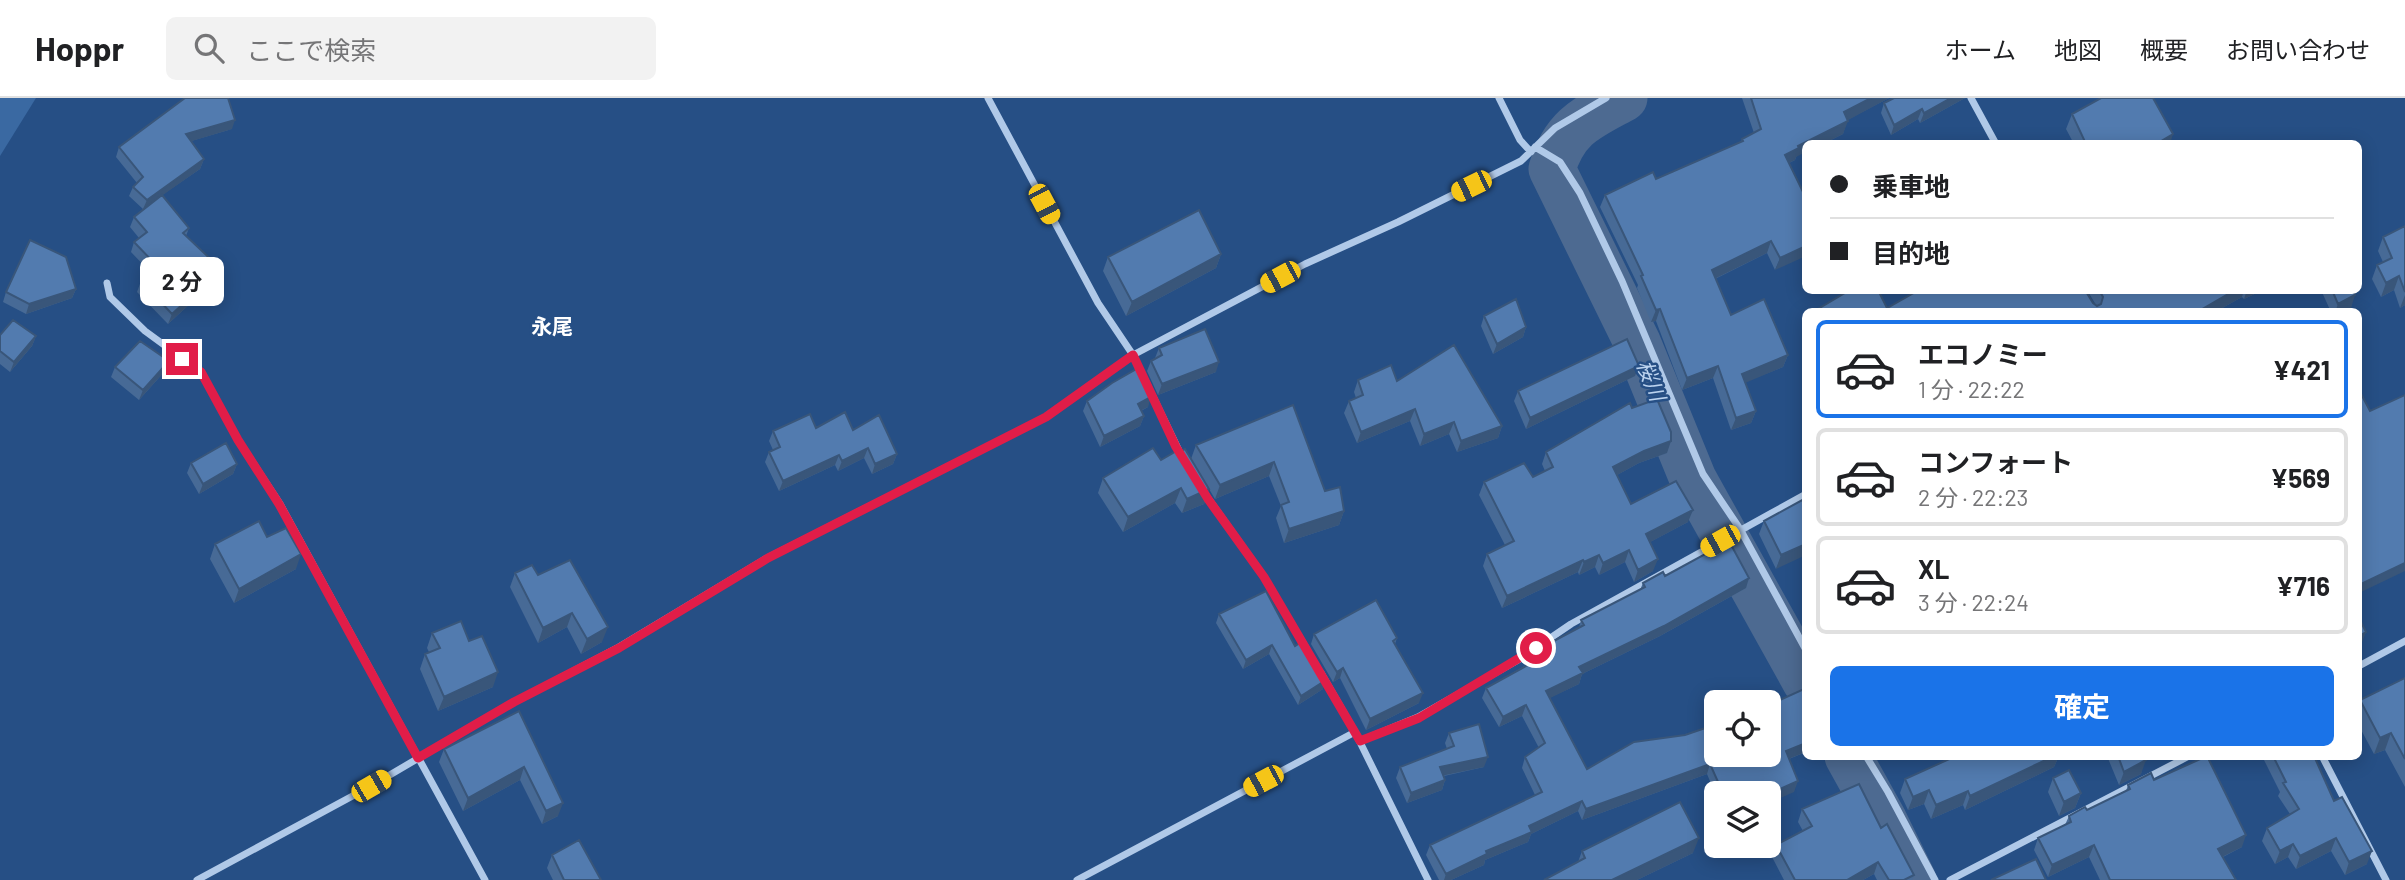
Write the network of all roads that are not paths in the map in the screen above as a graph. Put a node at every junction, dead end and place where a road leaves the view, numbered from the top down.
1 (988, 98) edge
2 (1499, 98) edge
3 (1606, 98) edge
4 (1971, 98) edge
5 (1994, 140) edge
6 (1533, 149) junction
7 (107, 283) dead end
8 (1133, 355) junction
9 (1189, 468) edge
10 (1202, 488) edge
11 (1802, 496) edge
12 (1741, 529) junction
13 (2405, 641) edge
14 (1802, 643) edge
15 (2362, 664) edge
16 (1355, 732) junction
17 (1360, 741) junction
18 (418, 758) junction
19 (1868, 760) edge
20 (2181, 760) edge
21 (2324, 760) edge
22 (197, 880) edge
23 (485, 880) edge
24 (1077, 880) edge
25 (1428, 880) edge
26 (1935, 880) edge
27 (1950, 880) edge
28 (2386, 880) edge

1 - 8 street
2 - 6 street
3 - 6 street
4 - 5 street
6 - 8 street
6 - 12 street
7 - 18 street
8 - 9 street
8 - 18 street
10 - 16 street
11 - 12 street
12 - 14 street
12 - 17 street
13 - 15 street
16 - 17 street
16 - 24 street
17 - 25 street
18 - 22 street
18 - 23 street
19 - 26 street
20 - 27 street
21 - 28 street

